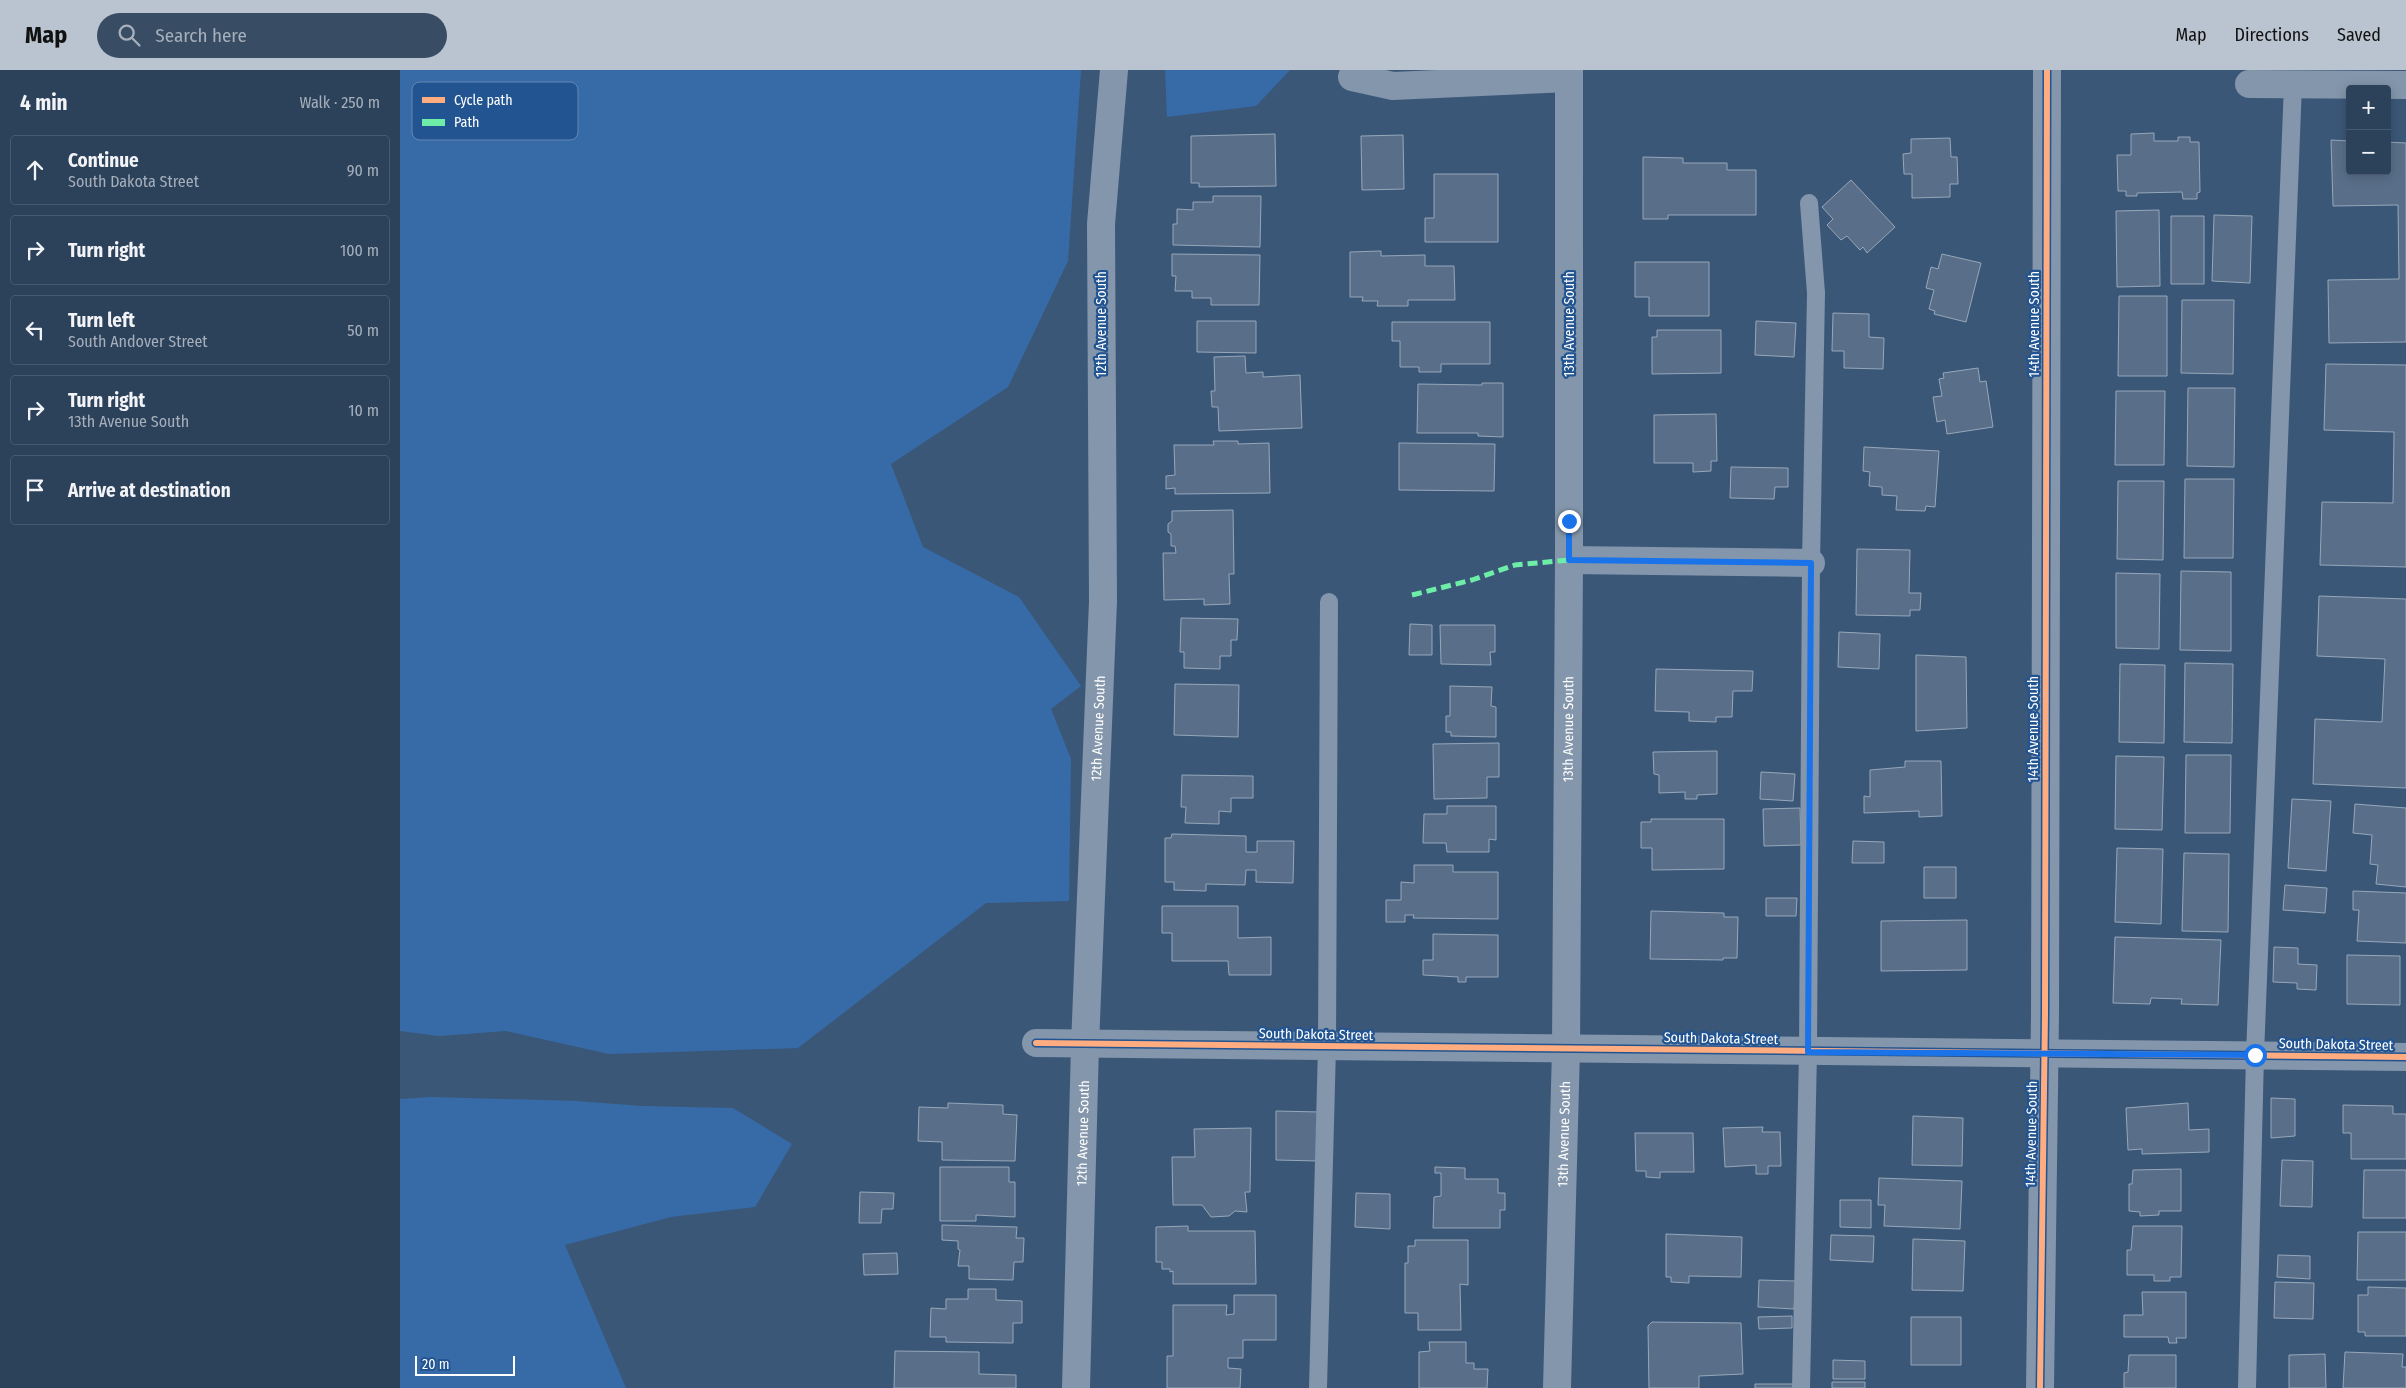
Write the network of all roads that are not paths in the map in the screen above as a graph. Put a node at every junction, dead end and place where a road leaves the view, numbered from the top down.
1 (1114, 70) edge
2 (2047, 70) edge
3 (1351, 73) edge
4 (1569, 74) edge
5 (2345, 77) edge
6 (2250, 84) dead end
7 (2293, 84) junction
8 (2406, 85) edge
9 (1809, 203) dead end
10 (1569, 560) junction
11 (1811, 563) junction
12 (1329, 602) dead end
13 (1036, 1043) dead end
14 (1085, 1045) junction
15 (1327, 1047) junction
16 (1566, 1049) junction
17 (1808, 1052) junction
18 (2044, 1054) junction
19 (2255, 1055) junction
20 (2406, 1057) edge
21 (1076, 1388) edge
22 (1318, 1388) edge
23 (1557, 1388) edge
24 (1800, 1388) edge
25 (2040, 1388) edge
26 (2247, 1388) edge

1 - 14 street, 12th Avenue South
2 - 18 street, 14th Avenue South
3 - 4 street
4 - 10 street, 13th Avenue South
5 - 7 street
5 - 8 street
6 - 7 street
7 - 19 lane
9 - 11 lane
10 - 11 street
10 - 16 street, 13th Avenue South
11 - 17 lane
12 - 15 lane
13 - 14 street, South Dakota Street
14 - 15 street, South Dakota Street
14 - 21 street, 12th Avenue South
15 - 16 street, South Dakota Street
15 - 22 lane
16 - 17 street, South Dakota Street
16 - 23 street, 13th Avenue South
17 - 18 street, South Dakota Street
17 - 24 lane
18 - 19 street, South Dakota Street
18 - 25 street, 14th Avenue South
19 - 20 street, South Dakota Street
19 - 26 lane

